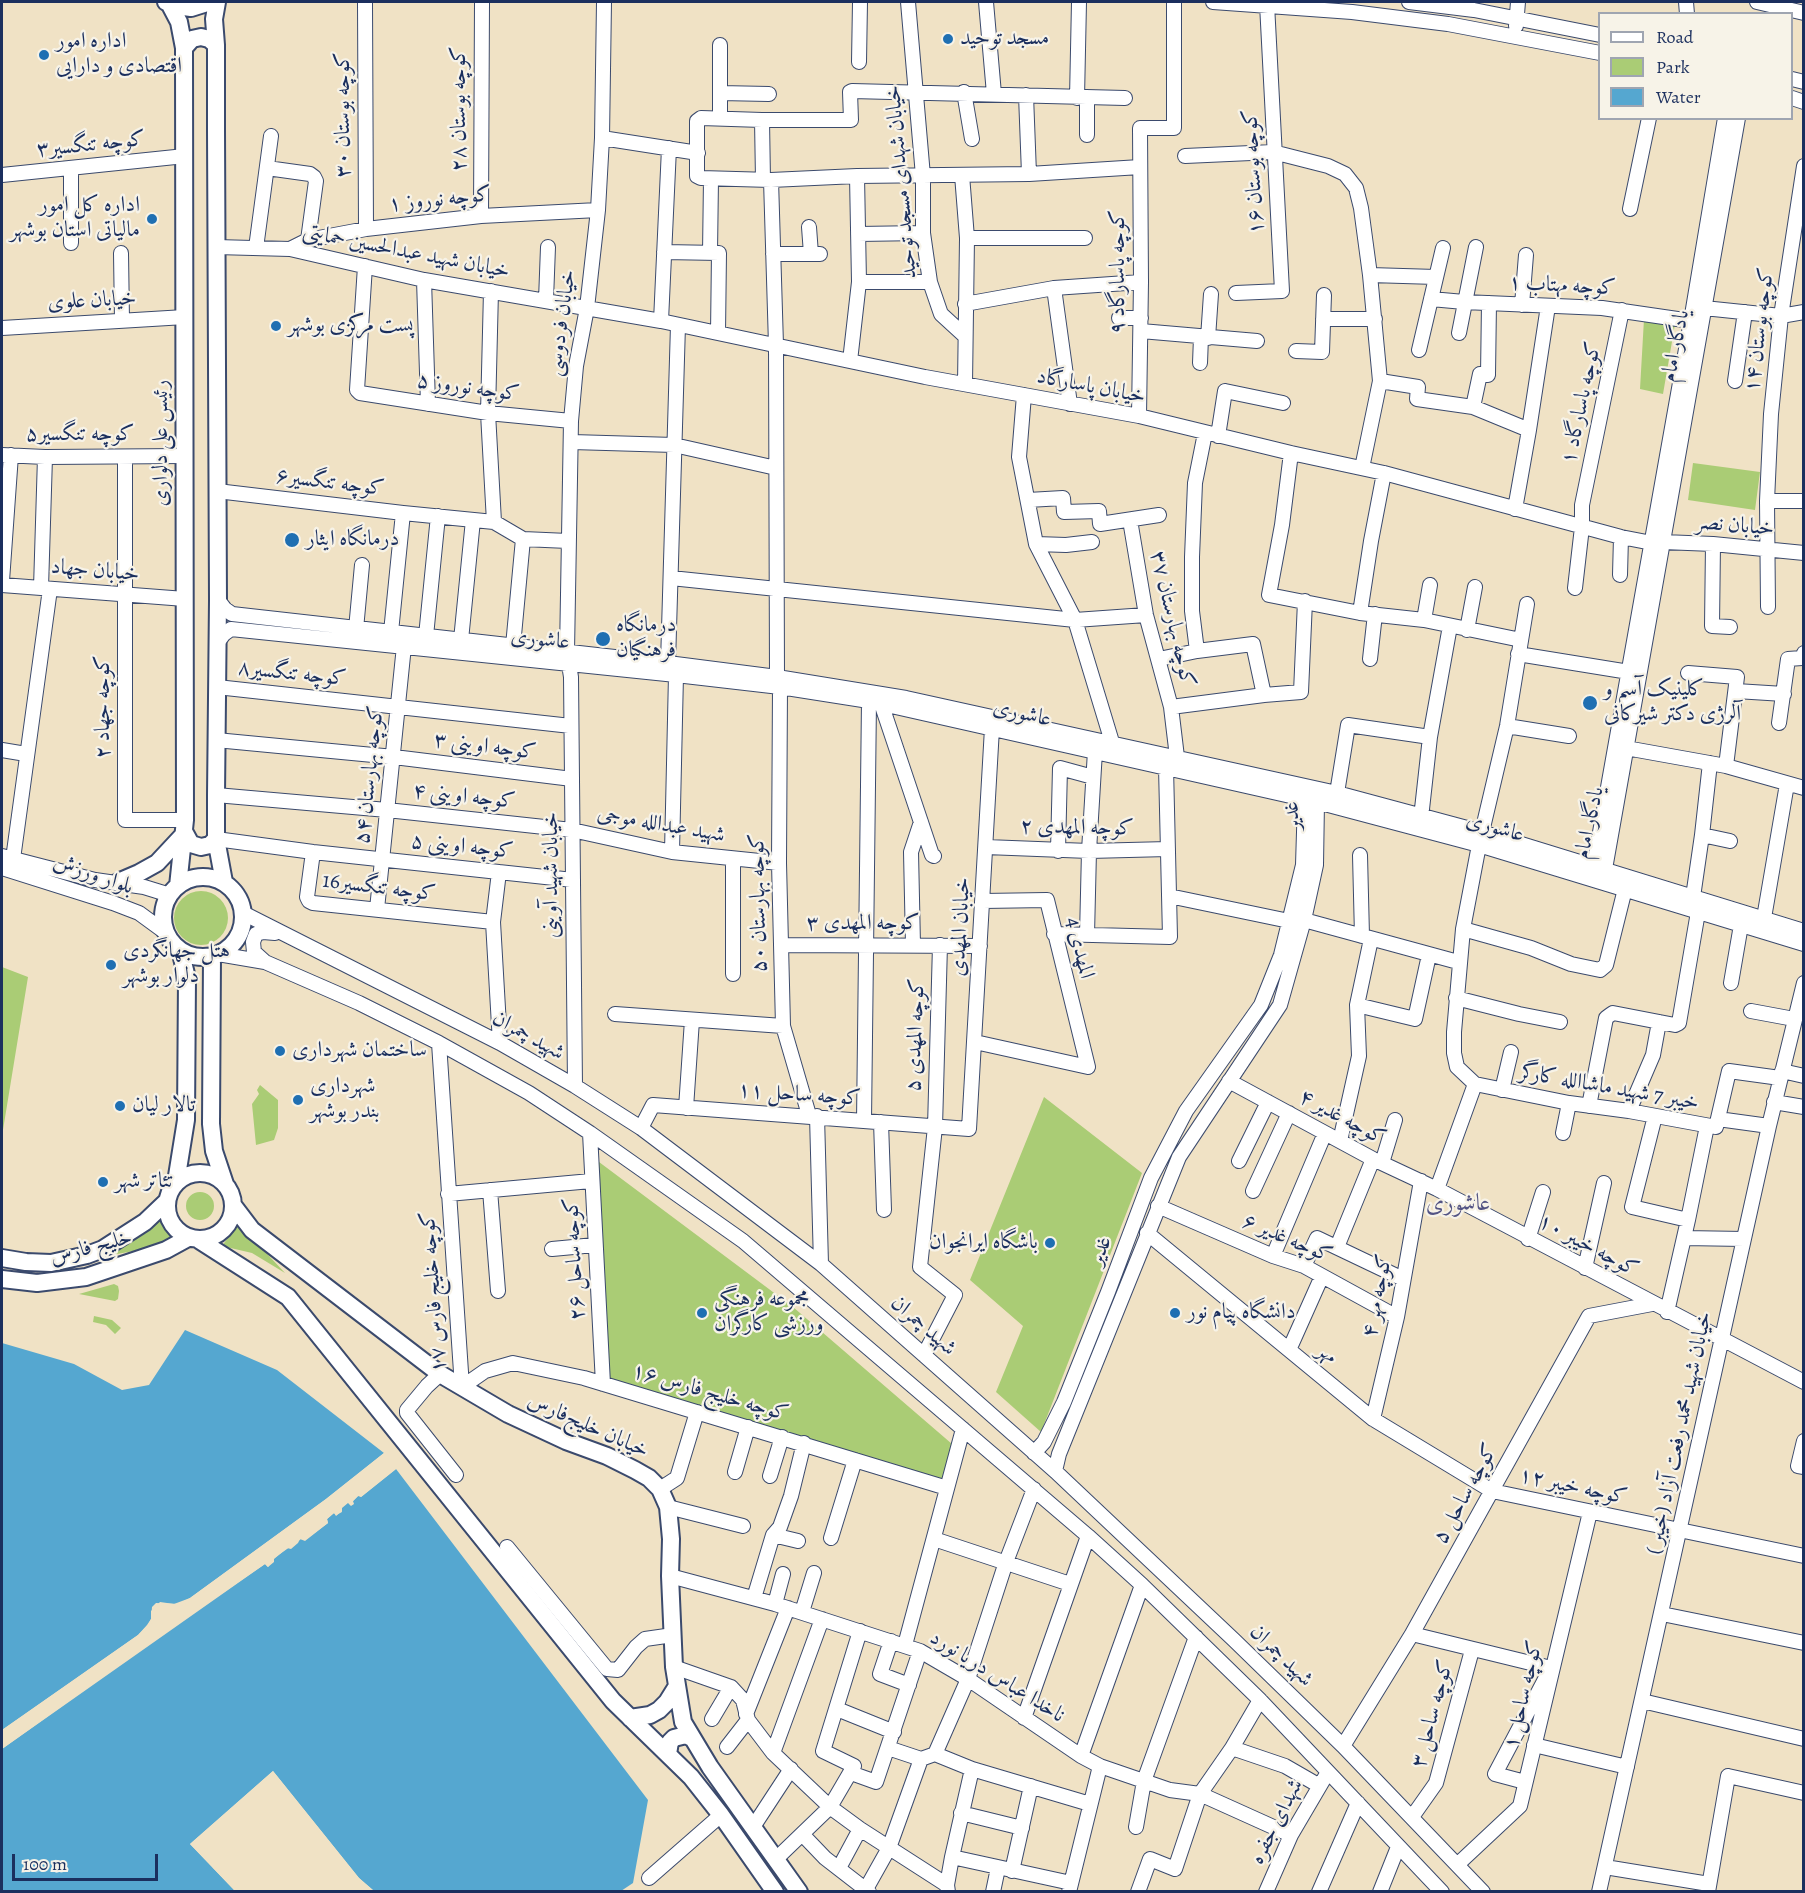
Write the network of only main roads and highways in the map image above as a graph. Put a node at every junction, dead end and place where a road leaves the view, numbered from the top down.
1 (167, 2) edge
2 (210, 2) edge
3 (216, 2) edge
4 (216, 45) junction
5 (184, 48) junction
6 (185, 826) junction
7 (216, 839) junction
8 (118, 882) road end
9 (224, 882) junction
10 (174, 890) junction
11 (180, 950) junction
12 (215, 955) junction
13 (176, 1182) junction
14 (225, 1184) junction
15 (166, 1202) junction
16 (233, 1205) junction
17 (194, 1239) junction
18 (2, 1258) edge
19 (2, 1279) edge
20 (676, 1686) junction
21 (630, 1718) junction
22 (692, 1738) junction
23 (668, 1754) junction
24 (775, 1892) edge
25 (799, 1892) edge

1 - 2 main road
1 - 5 main road, رئیس علی دلواری
3 - 4 main road
4 - 5 main road
4 - 7 main road
5 - 6 main road, رئیس علی دلواری
6 - 7 main road
6 - 8 main road
6 - 10 main road, رئیس علی دلواری
7 - 9 main road
9 - 10 main road
9 - 12 main road
10 - 11 main road
11 - 12 main road
11 - 13 main road
12 - 14 main road
13 - 14 main road
13 - 15 main road
14 - 16 main road
15 - 17 main road
15 - 18 main road, خلیج فارس
16 - 17 main road
16 - 20 main road, خیابان خلیج‌فارس
17 - 19 main road, خلیج فارس
17 - 21 main road
20 - 21 main road
20 - 22 main road, خیابان خلیج‌فارس
21 - 23 main road
22 - 23 main road
22 - 25 main road, خیابان خلیج‌فارس
23 - 24 main road

